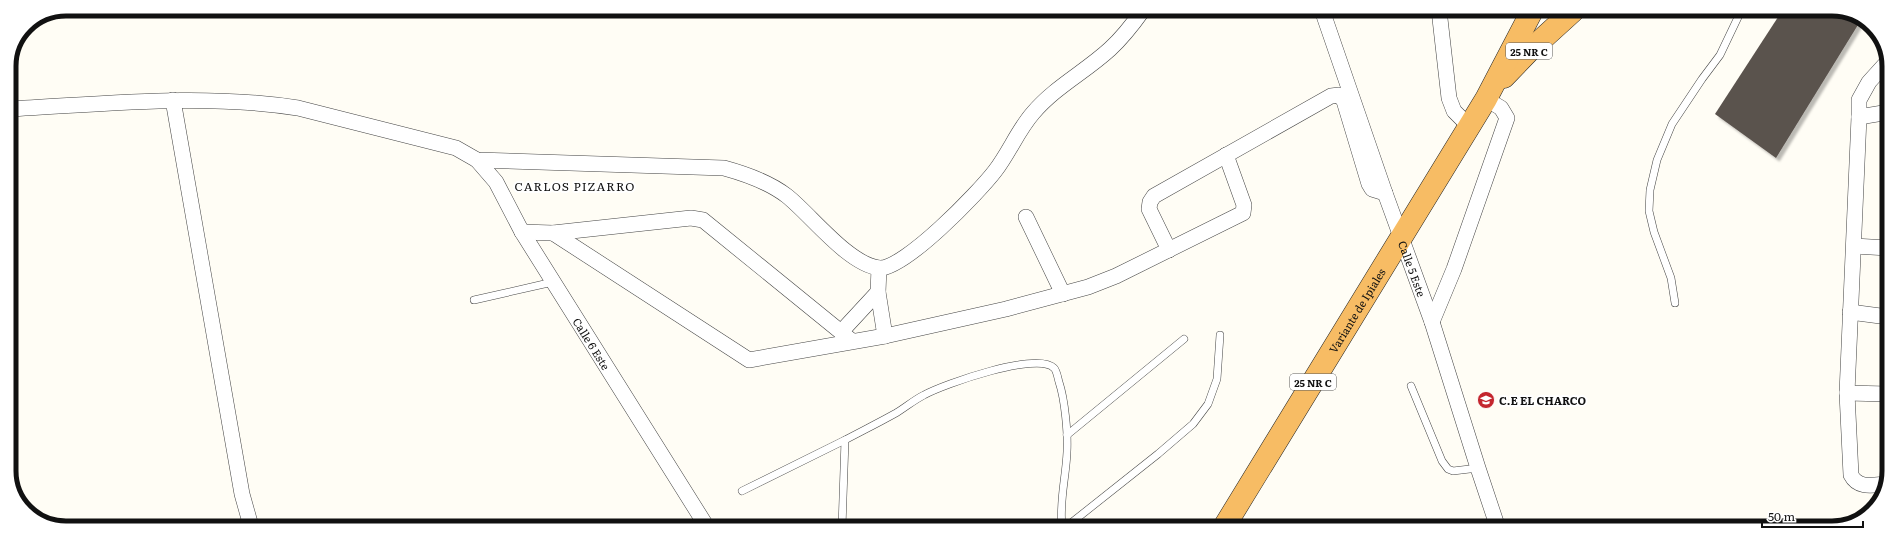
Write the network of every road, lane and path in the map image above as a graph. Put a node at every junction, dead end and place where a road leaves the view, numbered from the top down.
1 (1139, 16) edge
2 (1324, 16) edge
3 (1440, 16) edge
4 (1529, 16) edge
5 (1568, 16) edge
6 (1739, 16) edge
7 (1882, 68) edge
8 (1487, 97) junction
9 (173, 100) junction
10 (16, 109) edge
11 (1882, 113) edge
12 (1859, 117) junction
13 (1469, 126) junction
14 (1226, 155) junction
15 (477, 160) junction
16 (1385, 193) junction
17 (1026, 217) dead end
18 (522, 232) junction
19 (553, 233) junction
20 (1402, 237) junction
21 (1854, 246) junction
22 (1882, 248) edge
23 (1169, 250) junction
24 (879, 268) junction
25 (554, 282) junction
26 (878, 292) junction
27 (1063, 294) junction
28 (474, 300) dead end
29 (1675, 302) dead end
30 (1850, 312) junction
31 (1882, 316) edge
32 (1432, 322) junction
33 (1220, 335) dead end
34 (885, 336) junction
35 (846, 337) junction
36 (1184, 338) dead end
37 (1411, 386) dead end
38 (1847, 393) junction
39 (1882, 394) edge
40 (1067, 435) junction
41 (845, 440) junction
42 (1478, 468) junction
43 (1880, 484) edge
44 (742, 491) dead end
45 (250, 521) edge
46 (703, 521) edge
47 (842, 521) edge
48 (1061, 521) edge
49 (1074, 521) edge
50 (1228, 521) edge
51 (1496, 521) edge

1 - 24 street
2 - 16 street, Calle 5 Este
3 - 13 street
4 - 8 highway, Variante de Ipiales / 25 NR C
5 - 8 highway, Variante de Ipiales / 25 NR C
6 - 29 lane
7 - 12 street
8 - 13 highway, Variante de Ipiales / 25 NR C
8 - 32 street
9 - 10 street
9 - 15 street
9 - 45 street
11 - 12 street
12 - 21 street
13 - 20 highway, Variante de Ipiales / 25 NR C
14 - 16 street
14 - 23 street
14 - 23 street
15 - 18 street, Calle 6 Este
15 - 24 street
16 - 20 street, Calle 5 Este
17 - 27 street
18 - 19 street
18 - 25 street, Calle 6 Este
19 - 35 street
19 - 35 street
20 - 32 street, Calle 5 Este
20 - 50 highway, Variante de Ipiales / 25 NR C
21 - 22 street
21 - 30 street
23 - 27 street
24 - 26 street
25 - 28 lane
25 - 46 street, Calle 6 Este
26 - 34 street
26 - 35 street
27 - 34 street
30 - 31 street
30 - 38 street
32 - 42 street, Calle 5 Este
33 - 49 lane
34 - 35 street
36 - 40 lane
37 - 42 lane
38 - 39 street
38 - 43 street
40 - 41 lane
40 - 48 lane
41 - 44 lane
41 - 47 lane
42 - 51 street, Calle 5 Este

